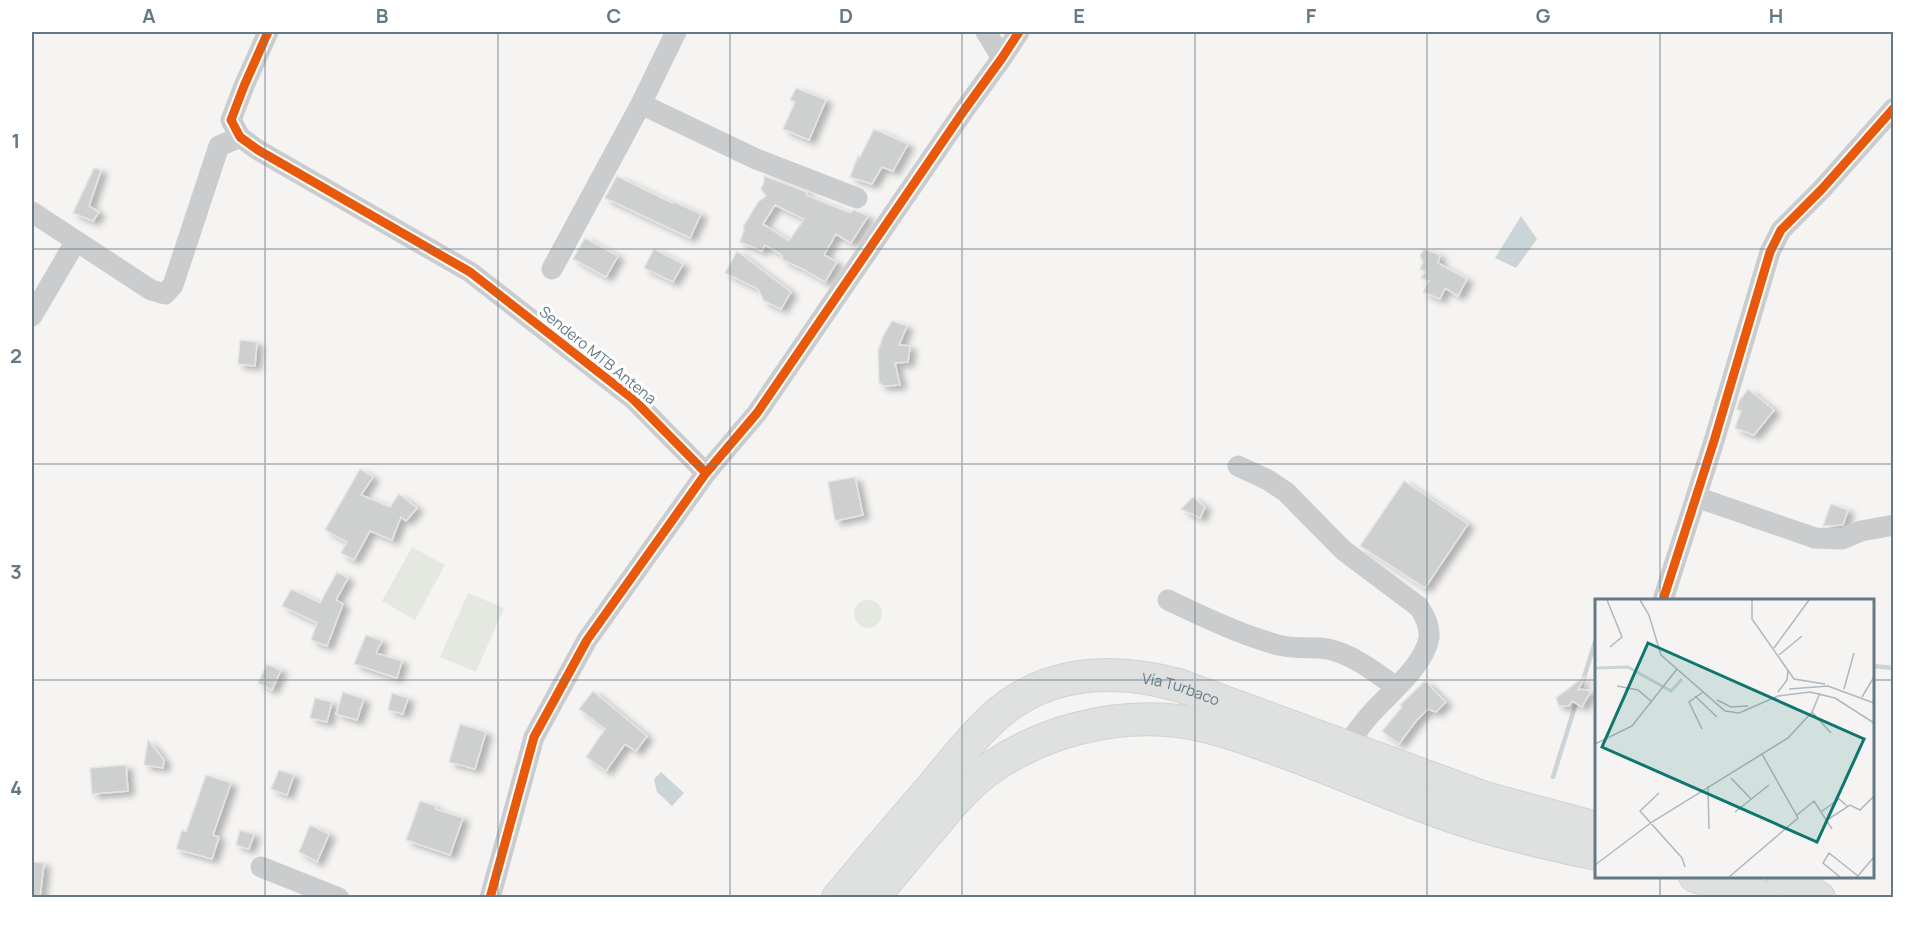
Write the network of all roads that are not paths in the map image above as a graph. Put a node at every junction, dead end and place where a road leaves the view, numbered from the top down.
1 (268, 32) edge
2 (676, 32) edge
3 (986, 32) edge
4 (1019, 32) edge
5 (1002, 58) junction
6 (641, 104) junction
7 (1893, 108) edge
8 (240, 137) junction
9 (857, 198) dead end
10 (32, 212) edge
11 (76, 241) junction
12 (552, 269) dead end
13 (32, 316) edge
14 (1238, 466) dead end
15 (706, 473) junction
16 (1696, 497) junction
17 (1893, 525) edge
18 (1663, 599) edge
19 (1168, 600) dead end
20 (1396, 687) junction
21 (1346, 746) junction
22 (1595, 828) edge
23 (1595, 854) edge
24 (261, 867) dead end
25 (1702, 878) edge
26 (1786, 878) edge
27 (339, 897) edge
28 (490, 897) edge
29 (837, 897) edge
30 (872, 897) edge
31 (1766, 897) edge
32 (1819, 897) edge

1 - 8 street
2 - 6 street
3 - 5 street
4 - 5 street
5 - 15 street
6 - 9 street
6 - 12 street
7 - 16 street
8 - 11 street
8 - 15 street, Sendero MTB Antena
10 - 11 street
11 - 13 street
14 - 20 street
15 - 28 street
16 - 17 street
16 - 18 street
19 - 20 street
20 - 21 street
21 - 22 highway, Vía Turbaco
21 - 29 highway, Vía Turbaco
23 - 30 highway, Vía Turbaco
24 - 27 street
25 - 31 highway
26 - 32 highway

